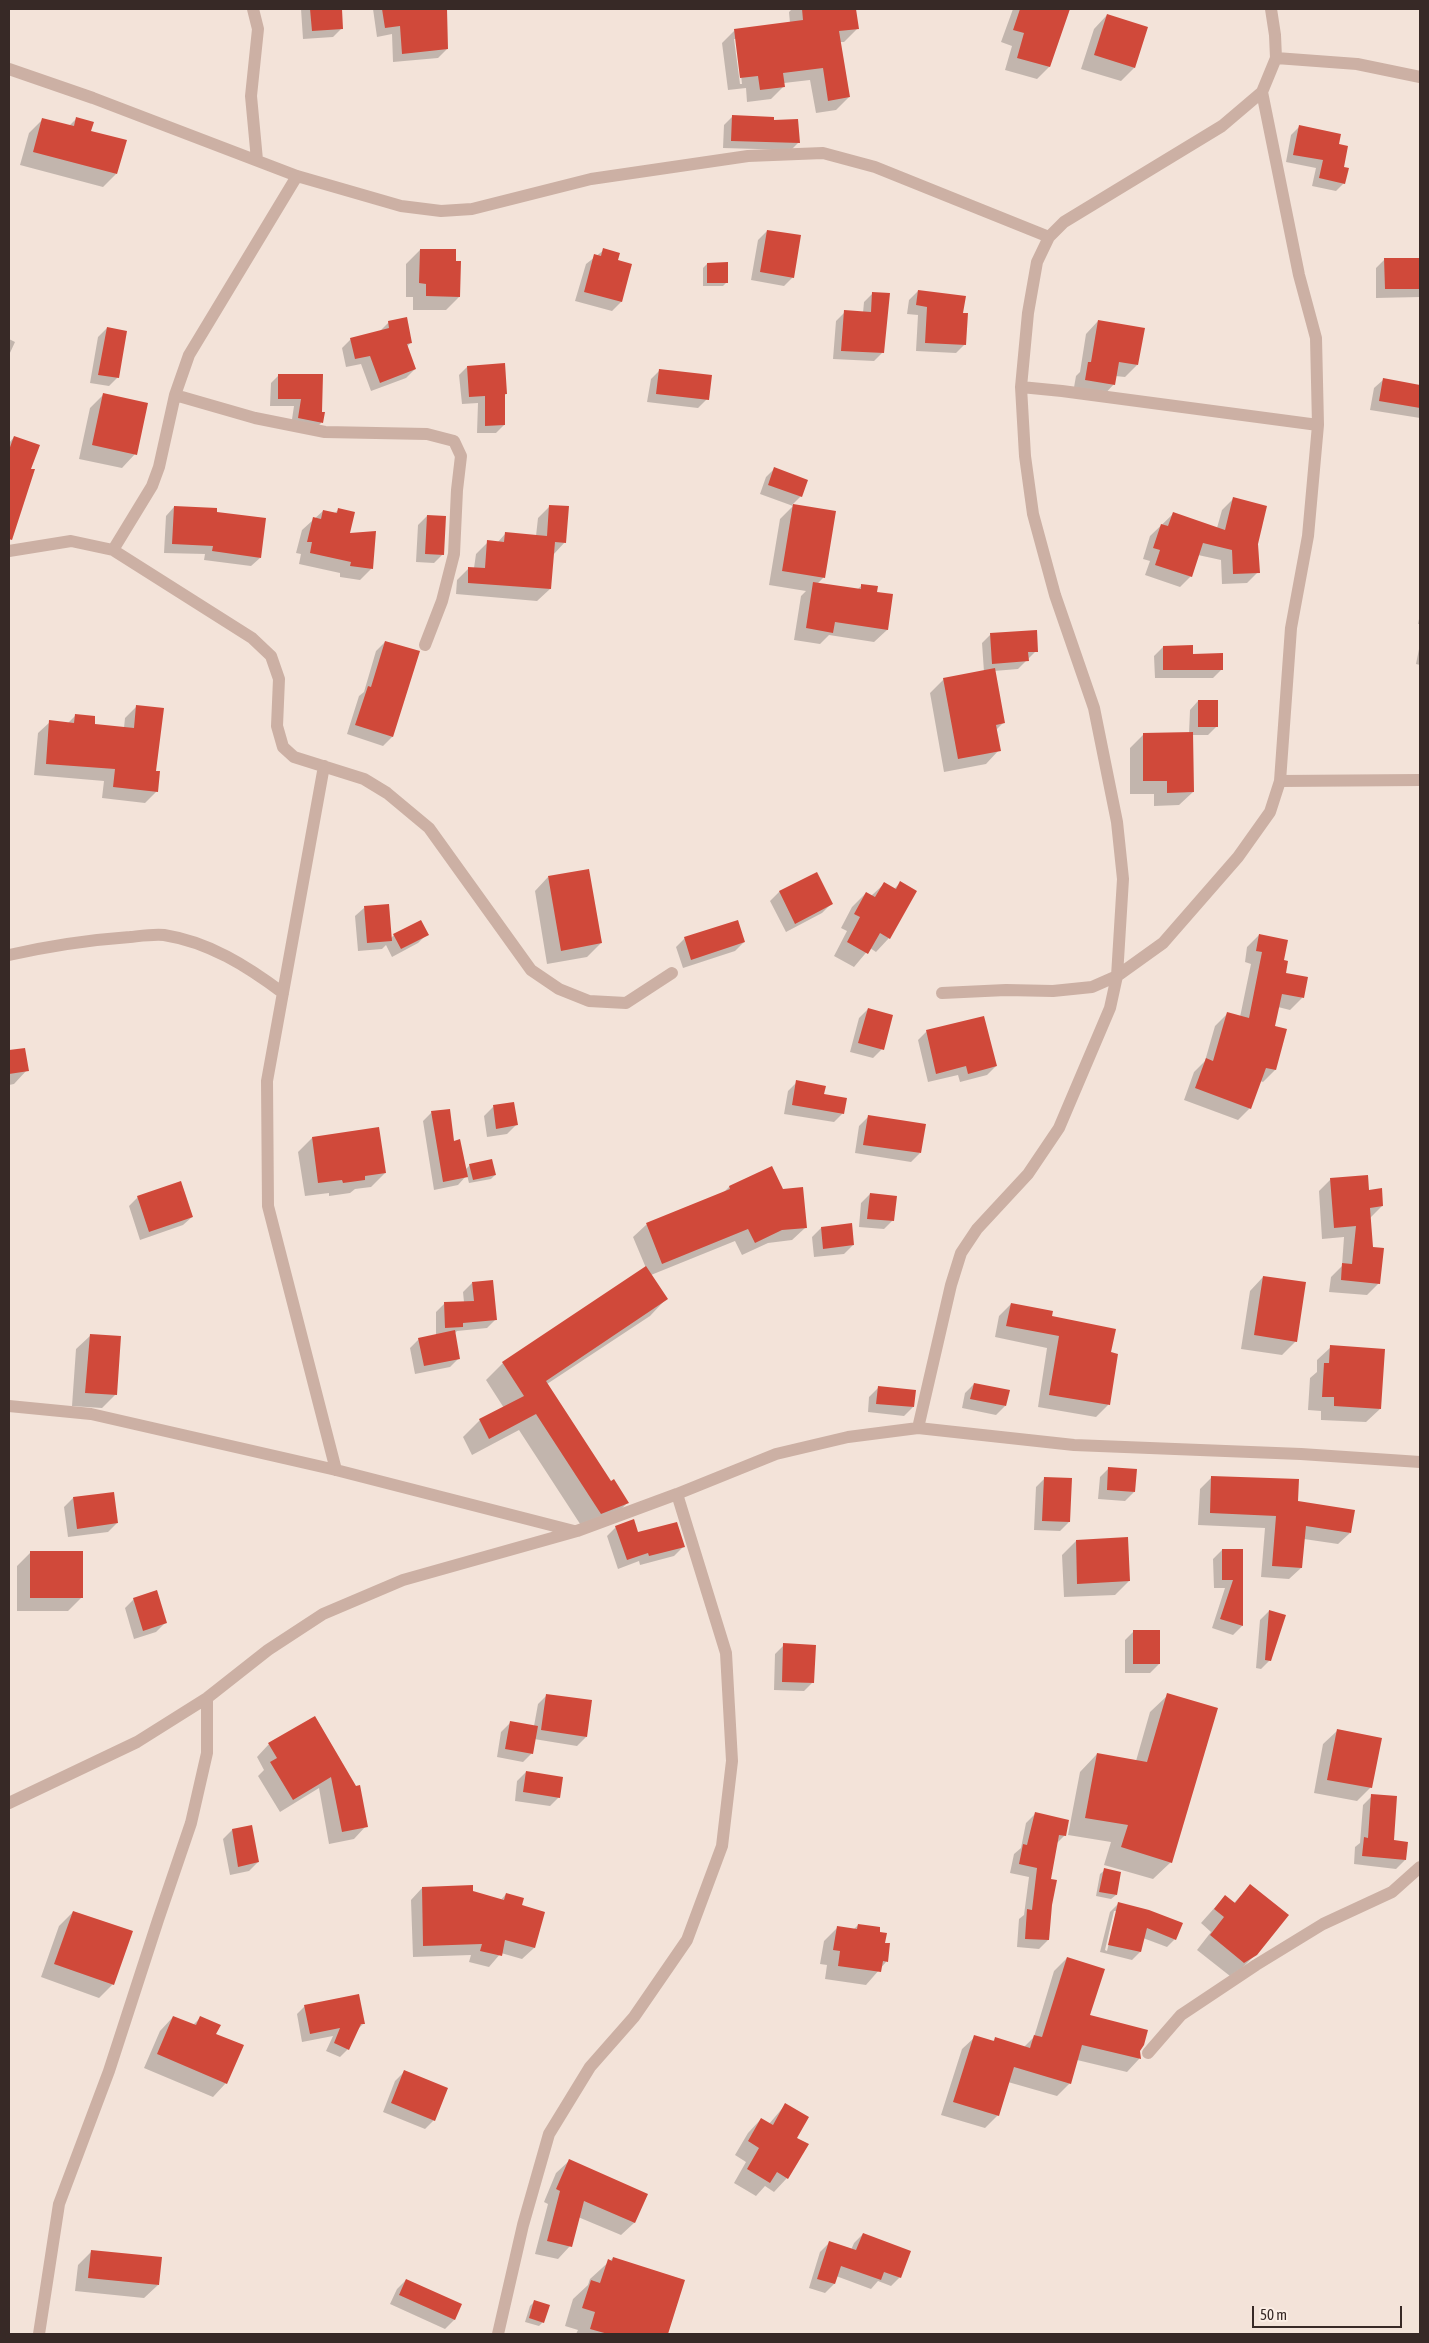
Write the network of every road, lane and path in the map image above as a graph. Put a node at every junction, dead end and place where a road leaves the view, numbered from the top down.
1 (254, 9) edge
2 (1271, 9) edge
3 (1276, 58) junction
4 (9, 69) edge
5 (1420, 77) edge
6 (1262, 92) junction
7 (257, 160) junction
8 (297, 176) junction
9 (1048, 237) junction
10 (1021, 387) junction
11 (175, 395) junction
12 (1318, 425) junction
13 (112, 550) junction
14 (9, 551) edge
15 (425, 645) dead end
16 (324, 766) junction
17 (1420, 780) edge
18 (1280, 781) junction
19 (9, 955) edge
20 (672, 973) dead end
21 (1118, 976) junction
22 (283, 993) junction
23 (942, 993) dead end
24 (9, 1406) edge
25 (918, 1428) junction
26 (1420, 1462) edge
27 (336, 1470) junction
28 (677, 1494) junction
29 (577, 1531) junction
30 (207, 1698) junction
31 (9, 1804) edge
32 (1420, 1867) edge
33 (1148, 2054) dead end
34 (38, 2334) edge
35 (498, 2334) edge

1 - 7 street
2 - 3 street
3 - 5 street
3 - 6 street
4 - 7 street
6 - 9 street
6 - 12 street
7 - 8 street
8 - 9 street
8 - 11 street
9 - 10 street
10 - 12 street
10 - 21 street
11 - 13 street
11 - 15 street
12 - 18 street
13 - 14 street
13 - 16 street
16 - 20 street
16 - 22 street
17 - 18 street
18 - 21 street
19 - 22 street
21 - 23 street
21 - 25 street
22 - 27 street
24 - 27 street
25 - 26 street
25 - 28 street
27 - 29 street
28 - 29 street
28 - 35 street
29 - 30 street
30 - 31 street
30 - 34 street
32 - 33 street

